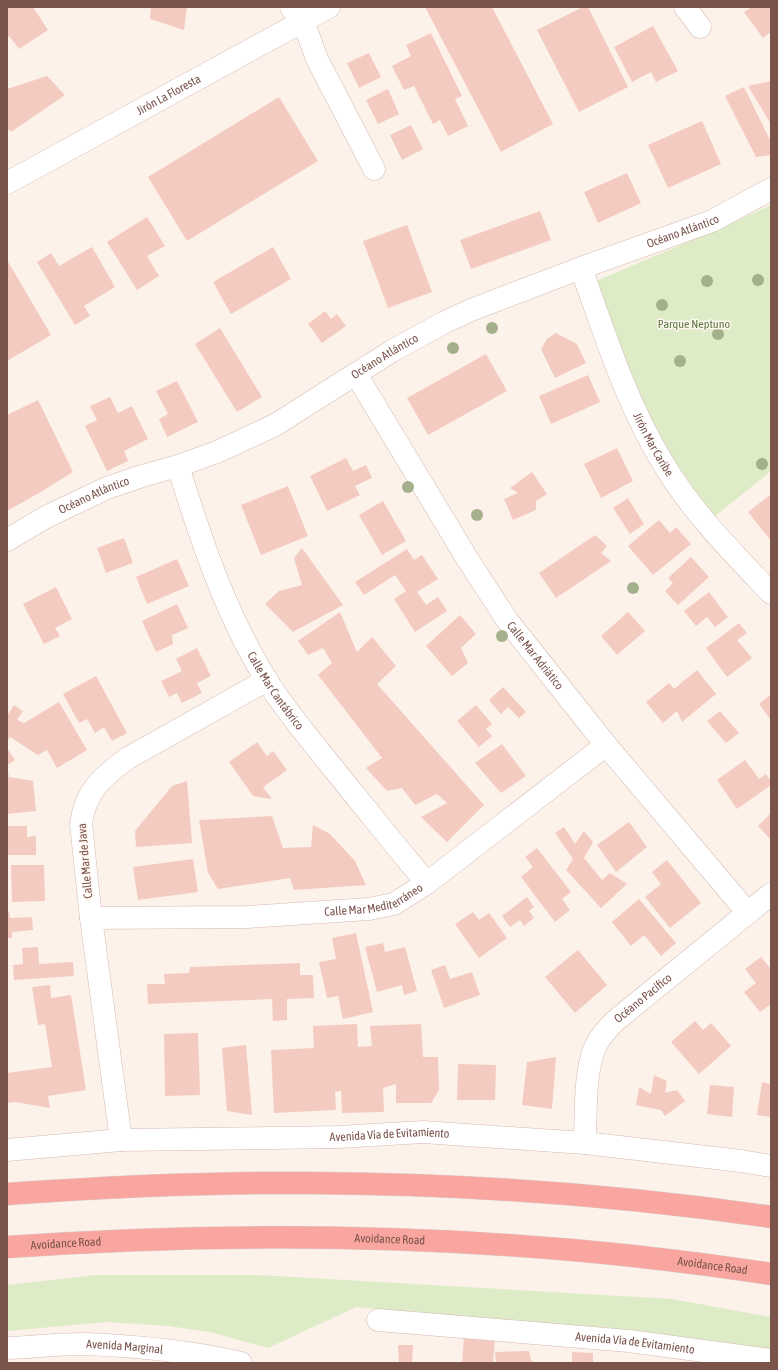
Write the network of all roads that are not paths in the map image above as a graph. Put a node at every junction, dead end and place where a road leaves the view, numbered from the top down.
1 (329, 7) edge
2 (685, 7) edge
3 (297, 14) edge
4 (700, 27) dead end
5 (374, 169) dead end
6 (7, 183) edge
7 (771, 189) edge
8 (581, 268) junction
9 (356, 374) junction
10 (178, 466) junction
11 (7, 540) edge
12 (771, 593) edge
13 (266, 680) junction
14 (606, 744) junction
15 (427, 883) junction
16 (771, 894) edge
17 (748, 913) junction
18 (90, 918) junction
19 (121, 1140) junction
20 (585, 1143) junction
21 (7, 1150) edge
22 (771, 1166) edge
23 (7, 1194) edge
24 (771, 1217) edge
25 (7, 1247) edge
26 (771, 1274) edge
27 (378, 1320) dead end
28 (7, 1348) edge
29 (771, 1360) edge
30 (242, 1363) edge

1 - 3 street, Jirón La Floresta
2 - 4 street
3 - 5 street
3 - 6 street, Jirón La Floresta
7 - 8 street, Océano Atlántico
8 - 9 street, Océano Atlántico
8 - 12 street, Jirón Mar Caribe
9 - 10 street, Océano Atlántico
9 - 14 street, Calle Mar Adriático
10 - 11 street, Océano Atlántico
10 - 13 street, Calle Mar Cantábrico
13 - 15 street, Calle Mar Cantábrico
13 - 18 street, Calle Mar de Java
14 - 15 street, Calle Mar Mediterráneo
14 - 17 street, Calle Mar Adriático
15 - 18 street, Calle Mar Mediterráneo
16 - 17 street, Océano Pacífico
17 - 20 street, Océano Pacífico
18 - 19 street, Calle Mar de Java
19 - 20 street, Avenida Vía de Evitamiento
19 - 21 street, Avenida Vía de Evitamiento
20 - 22 street, Avenida Vía de Evitamiento
23 - 24 highway
25 - 26 highway, Avoidance Road
27 - 29 street, Avenida Vía de Evitamiento
28 - 30 street, Avenida Marginal

